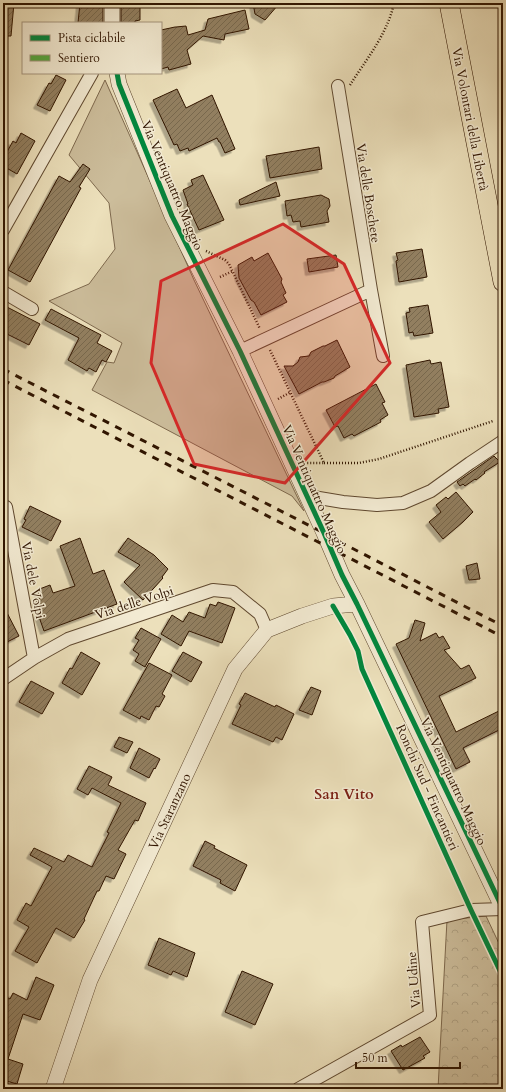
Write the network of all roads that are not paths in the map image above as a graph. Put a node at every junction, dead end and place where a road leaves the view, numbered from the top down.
1 (112, 3) edge
2 (449, 3) edge
3 (112, 22) edge
4 (91, 74) edge
5 (117, 74) edge
6 (338, 86) dead end
7 (3, 230) edge
8 (503, 282) edge
9 (371, 290) junction
10 (3, 292) edge
11 (32, 309) dead end
12 (240, 351) junction
13 (383, 356) dead end
14 (503, 441) edge
15 (307, 496) junction
16 (6, 507) dead end
17 (357, 604) junction
18 (267, 630) junction
19 (34, 658) junction
20 (3, 680) edge
21 (503, 909) edge
22 (53, 1089) edge
23 (298, 1089) edge

1 - 3 street
2 - 8 main road, Via Volontari della Libertà
4 - 7 street
5 - 12 street, Via Ventiquattro Maggio
6 - 9 street, Via delle Boschete
9 - 12 street
9 - 13 street, Via delle Boschete
10 - 11 street
12 - 15 street, Via Ventiquattro Maggio
14 - 15 street
15 - 17 street, Via Ventiquattro Maggio
16 - 19 street, Via dele Volpi
17 - 18 street, Via Staranzano
17 - 21 street, Via Ventiquattro Maggio
18 - 19 street, Via delle Volpi
18 - 22 street, Via Staranzano
19 - 20 street, Via delle Volpi
21 - 23 street, Via Udine

